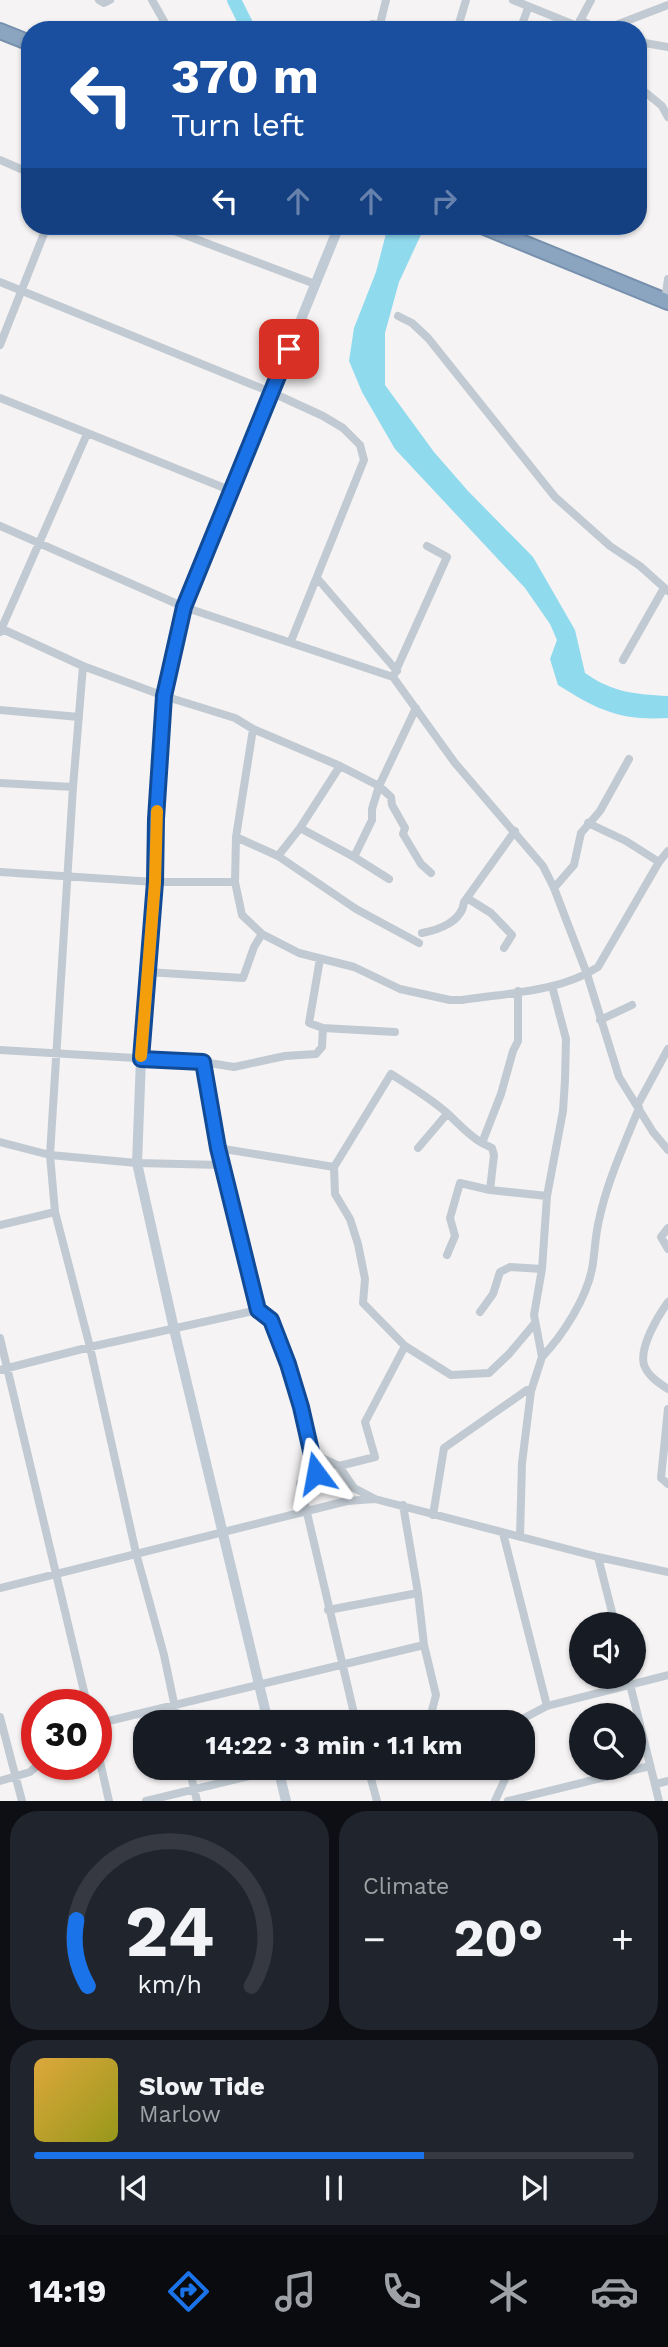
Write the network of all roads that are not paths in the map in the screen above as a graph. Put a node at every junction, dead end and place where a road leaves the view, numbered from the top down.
1 (99, 0) edge
2 (110, 0) edge
3 (152, 0) edge
4 (386, 0) edge
5 (466, 0) edge
6 (513, 0) edge
7 (591, 0) edge
8 (668, 5) edge
9 (528, 8) junction
10 (164, 21) edge
11 (381, 21) edge
12 (460, 21) edge
13 (523, 21) edge
14 (565, 21) edge
15 (579, 21) edge
16 (626, 21) edge
17 (0, 22) edge
18 (21, 30) edge
19 (0, 31) edge
20 (21, 39) edge
21 (647, 43) edge
22 (668, 47) edge
23 (647, 94) edge
24 (668, 117) edge
25 (1, 163) edge
26 (21, 170) edge
27 (43, 235) edge
28 (185, 235) edge
29 (335, 235) edge
30 (510, 235) edge
31 (515, 235) edge
32 (520, 238) junction
33 (0, 282) edge
34 (315, 284) junction
35 (22, 290) junction
36 (667, 292) edge
37 (398, 316) dead end
38 (0, 345) edge
39 (272, 393) junction
40 (0, 398) edge
41 (87, 434) junction
42 (232, 491) junction
43 (0, 526) edge
44 (37, 543) junction
45 (427, 546) dead end
46 (317, 578) junction
47 (666, 590) edge
48 (184, 607) junction
49 (0, 630) edge
50 (291, 641) junction
51 (623, 660) dead end
52 (83, 666) junction
53 (395, 674) junction
54 (164, 696) junction
55 (416, 708) junction
56 (0, 710) edge
57 (79, 717) junction
58 (253, 729) junction
59 (629, 759) dead end
60 (340, 766) junction
61 (0, 783) edge
62 (379, 786) junction
63 (73, 787) junction
64 (588, 823) junction
65 (300, 828) junction
66 (515, 831) junction
67 (236, 837) junction
68 (668, 851) edge
69 (278, 856) junction
70 (354, 857) junction
71 (659, 862) junction
72 (0, 872) edge
73 (432, 873) dead end
74 (67, 876) junction
75 (389, 879) dead end
76 (155, 882) junction
77 (235, 882) junction
78 (554, 888) junction
79 (467, 898) junction
80 (422, 933) dead end
81 (262, 934) junction
82 (419, 943) dead end
83 (504, 948) dead end
84 (320, 959) junction
85 (147, 972) junction
86 (587, 974) junction
87 (552, 986) junction
88 (518, 991) junction
89 (632, 1005) dead end
90 (600, 1020) junction
91 (323, 1028) junction
92 (395, 1032) dead end
93 (668, 1049) edge
94 (0, 1051) edge
95 (55, 1055) junction
96 (141, 1059) junction
97 (203, 1062) junction
98 (657, 1065) junction
99 (668, 1068) edge
100 (638, 1107) junction
101 (447, 1114) junction
102 (0, 1142) edge
103 (482, 1143) junction
104 (218, 1148) junction
105 (418, 1148) dead end
106 (668, 1150) edge
107 (50, 1155) junction
108 (136, 1163) junction
109 (222, 1165) junction
110 (334, 1167) junction
111 (490, 1189) junction
112 (547, 1196) junction
113 (55, 1212) junction
114 (0, 1225) edge
115 (668, 1228) edge
116 (668, 1249) edge
117 (447, 1255) dead end
118 (542, 1269) junction
119 (668, 1302) edge
120 (258, 1310) junction
121 (481, 1312) dead end
122 (535, 1323) junction
123 (174, 1329) junction
124 (0, 1338) edge
125 (405, 1346) junction
126 (90, 1347) junction
127 (542, 1357) junction
128 (4, 1369) edge
129 (668, 1390) edge
130 (531, 1391) junction
131 (668, 1409) edge
132 (313, 1454) junction
133 (339, 1466) junction
134 (668, 1484) edge
135 (375, 1499) junction
136 (403, 1505) junction
137 (308, 1512) junction
138 (433, 1515) junction
139 (224, 1532) junction
140 (503, 1533) junction
141 (520, 1537) junction
142 (136, 1553) junction
143 (598, 1557) junction
144 (668, 1572) edge
145 (56, 1574) junction
146 (0, 1588) edge
147 (418, 1593) junction
148 (328, 1611) junction
149 (612, 1612) edge
150 (424, 1645) junction
151 (342, 1666) junction
152 (668, 1675) edge
153 (646, 1678) edge
154 (260, 1684) junction
155 (83, 1689) edge
156 (601, 1689) edge
157 (631, 1689) edge
158 (175, 1706) junction
159 (547, 1706) junction
160 (176, 1710) edge
161 (265, 1710) edge
162 (353, 1710) edge
163 (432, 1710) edge
164 (535, 1712) edge
165 (0, 1717) edge
166 (112, 1720) edge
167 (650, 1766) junction
168 (21, 1774) edge
169 (15, 1776) junction
170 (104, 1780) edge
171 (191, 1780) edge
172 (227, 1780) edge
173 (281, 1780) edge
174 (371, 1780) edge
175 (505, 1780) edge
176 (0, 1781) edge
177 (668, 1781) edge
178 (656, 1784) junction
179 (193, 1788) junction
180 (22, 1801) edge
181 (109, 1801) edge
182 (146, 1801) edge
183 (197, 1801) edge
184 (286, 1801) edge
185 (377, 1801) edge
186 (495, 1801) edge
187 (508, 1801) edge
188 (659, 1801) edge

1 - 2 street
3 - 10 street
4 - 11 street
5 - 12 street
6 - 9 street
7 - 15 street
8 - 16 street
9 - 13 street
9 - 14 street
17 - 18 highway
19 - 20 highway
21 - 22 street
23 - 24 street
25 - 26 street
27 - 35 street
28 - 34 street
29 - 34 street
30 - 32 highway
31 - 32 highway
32 - 36 highway
33 - 35 street
34 - 39 street
35 - 38 street
35 - 39 street
37 - 47 street
39 - 42 street
39 - 46 street
40 - 41 street
41 - 42 street
41 - 44 street
42 - 48 street
43 - 44 street
44 - 48 street
44 - 49 street
45 - 53 street
46 - 50 street
46 - 53 street
47 - 51 street
48 - 50 street
48 - 54 street
49 - 52 street
50 - 53 street
52 - 54 street
52 - 57 street
53 - 55 street
54 - 58 street
54 - 76 street
55 - 62 street
55 - 66 street
56 - 57 street
57 - 63 street
58 - 60 street
58 - 67 street
59 - 64 street
60 - 62 street
60 - 65 street
61 - 63 street
62 - 70 street
62 - 73 street
63 - 74 street
64 - 71 street
64 - 78 street
65 - 69 street
65 - 70 street
66 - 78 street
66 - 79 street
67 - 69 street
67 - 77 street
68 - 71 street
69 - 82 street
70 - 75 street
71 - 86 street
72 - 74 street
74 - 76 street
74 - 95 street
76 - 77 street
76 - 85 street
77 - 81 street
78 - 86 street
79 - 80 street
79 - 83 street
81 - 84 street
81 - 85 street
84 - 88 street
84 - 91 street
85 - 96 street
86 - 87 street
86 - 90 street
87 - 88 street
87 - 112 street
88 - 103 street
89 - 90 street
90 - 100 street
91 - 92 street
91 - 97 street
93 - 98 street
94 - 95 street
95 - 96 street
95 - 107 street
96 - 97 street
96 - 108 street
97 - 104 street
98 - 99 street
98 - 100 street
100 - 106 street
100 - 127 street
101 - 103 street
101 - 105 street
101 - 110 street
102 - 107 street
103 - 111 street
104 - 109 street
104 - 110 street
107 - 108 street
107 - 113 street
108 - 109 street
108 - 123 street
109 - 120 street
110 - 125 street
111 - 112 street
111 - 117 street
112 - 118 street
113 - 114 street
113 - 126 street
115 - 116 street
118 - 121 street
118 - 122 street
119 - 129 street
120 - 123 street
120 - 132 street
122 - 125 street
122 - 127 street
123 - 126 street
123 - 139 street
124 - 128 street
125 - 133 street
126 - 128 street
126 - 142 street
127 - 130 street
128 - 145 street
130 - 138 street
130 - 141 street
131 - 134 street
132 - 133 street
132 - 137 street
133 - 135 street
135 - 136 street
135 - 137 street
136 - 138 street
136 - 147 street
137 - 139 street
137 - 148 street
138 - 140 street
139 - 142 street
139 - 154 street
140 - 141 street
140 - 159 street
141 - 143 street
142 - 145 street
142 - 158 street
143 - 144 street
143 - 149 street
145 - 146 street
145 - 155 street
147 - 148 street
147 - 150 street
148 - 151 street
150 - 151 street
150 - 163 street
151 - 154 street
151 - 162 street
152 - 153 street
154 - 158 street
154 - 161 street
156 - 159 street
157 - 167 street
158 - 160 street
158 - 166 street
159 - 164 street
165 - 169 street
167 - 178 street
167 - 187 street
168 - 169 street
169 - 176 street
169 - 180 street
170 - 181 street
171 - 179 street
172 - 179 street
173 - 184 street
174 - 185 street
175 - 186 street
177 - 178 street
178 - 188 street
179 - 182 street
179 - 183 street

